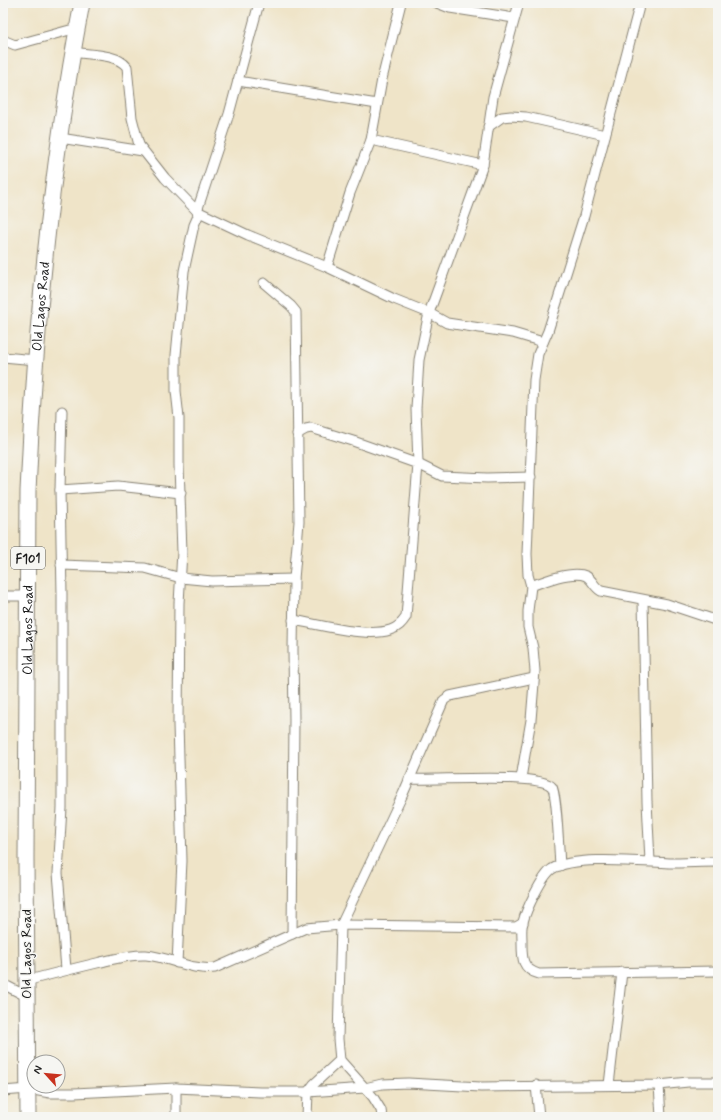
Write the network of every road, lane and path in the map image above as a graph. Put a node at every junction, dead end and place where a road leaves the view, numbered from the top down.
1 (82, 3) edge
2 (259, 3) edge
3 (401, 3) edge
4 (437, 3) edge
5 (519, 3) edge
6 (640, 3) edge
7 (514, 18) junction
8 (77, 28) junction
9 (3, 40) edge
10 (73, 52) junction
11 (238, 81) junction
12 (377, 104) junction
13 (488, 127) junction
14 (605, 135) junction
15 (60, 138) junction
16 (371, 140) junction
17 (143, 151) junction
18 (483, 165) junction
19 (197, 210) junction
20 (327, 267) junction
21 (264, 283) dead end
22 (429, 313) junction
23 (543, 342) junction
24 (3, 357) edge
25 (36, 360) junction
26 (62, 411) dead end
27 (297, 434) junction
28 (418, 464) junction
29 (530, 477) junction
30 (60, 490) junction
31 (181, 493) junction
32 (61, 565) junction
33 (181, 578) junction
34 (294, 579) junction
35 (531, 586) junction
36 (3, 596) edge
37 (27, 596) junction
38 (643, 600) junction
39 (293, 620) junction
40 (718, 621) edge
41 (534, 678) junction
42 (521, 778) junction
43 (409, 779) junction
44 (650, 861) junction
45 (718, 862) edge
46 (560, 866) junction
47 (523, 923) junction
48 (341, 925) junction
49 (292, 934) junction
50 (177, 963) junction
51 (66, 969) junction
52 (718, 971) edge
53 (622, 972) junction
54 (26, 981) junction
55 (3, 984) edge
56 (26, 996) junction
57 (27, 1054) edge
58 (340, 1060) junction
59 (718, 1082) edge
60 (536, 1085) junction
61 (609, 1085) junction
62 (659, 1085) junction
63 (176, 1088) junction
64 (365, 1088) junction
65 (26, 1089) edge
66 (3, 1091) edge
67 (308, 1092) junction
68 (28, 1094) edge
69 (66, 1094) edge
70 (28, 1117) edge
71 (176, 1117) edge
72 (307, 1117) edge
73 (382, 1117) edge
74 (539, 1117) edge
75 (661, 1117) edge

1 - 8 main road, Old Lagos Road / F101
2 - 11 street
3 - 12 street
4 - 7 street
5 - 7 street
6 - 14 street
7 - 13 street
8 - 9 street
8 - 10 main road, Old Lagos Road / F101
10 - 15 main road, Old Lagos Road / F101
10 - 17 street
11 - 12 street
11 - 19 street
12 - 16 street
13 - 14 street
13 - 18 street
14 - 23 street
15 - 17 street
15 - 25 main road, Old Lagos Road / F101
16 - 18 street
16 - 20 street
17 - 19 street
18 - 22 street
19 - 20 street
19 - 31 street
20 - 22 street
21 - 27 street
22 - 23 street
22 - 28 street
23 - 29 street
24 - 25 street
25 - 37 main road, Old Lagos Road / F101
26 - 30 street
27 - 28 street
27 - 34 street
28 - 29 street
28 - 39 street
29 - 35 street
30 - 31 street
30 - 32 street
31 - 33 street
32 - 33 street
32 - 51 street
33 - 34 street
33 - 50 street
34 - 39 street
35 - 38 street
35 - 41 street
36 - 37 street
37 - 54 main road, Old Lagos Road / F101
38 - 40 street
38 - 44 street
39 - 49 street
41 - 42 street
41 - 43 street
42 - 43 street
42 - 46 street
43 - 48 street
44 - 45 street
44 - 46 street
46 - 47 street
47 - 48 street
47 - 53 street
48 - 49 street
48 - 58 street
49 - 50 street
50 - 51 street
51 - 54 street
52 - 53 street
53 - 61 street
54 - 56 main road, Old Lagos Road / F101
55 - 56 street
56 - 57 main road, Old Lagos Road / F101
58 - 64 street
58 - 67 street
59 - 62 street
60 - 61 street
60 - 64 street
60 - 74 street
61 - 62 street
62 - 75 street
63 - 67 street
63 - 69 street
63 - 71 street
64 - 67 street
64 - 73 street
65 - 66 street
67 - 72 street
68 - 70 main road, Old Lagos Road / F101

